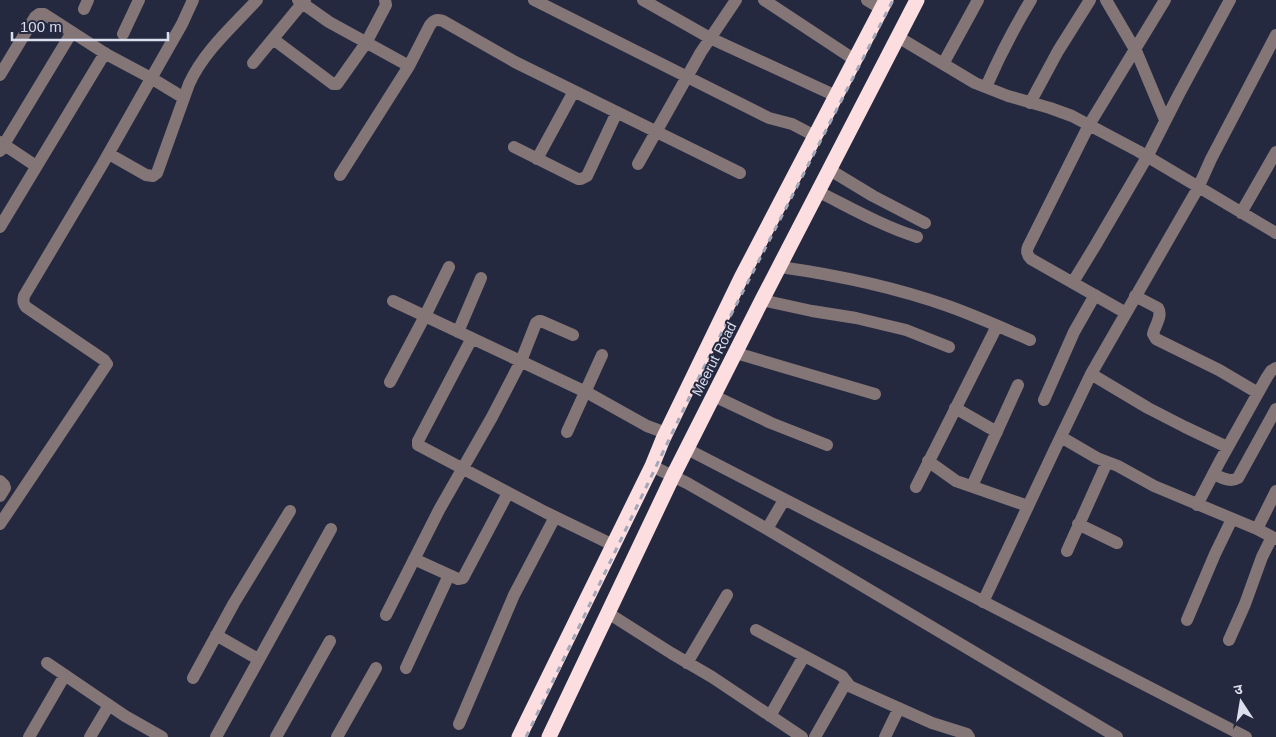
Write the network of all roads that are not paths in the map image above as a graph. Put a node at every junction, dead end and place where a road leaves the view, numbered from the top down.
1 (139, 0) edge
2 (193, 0) edge
3 (257, 0) edge
4 (385, 0) edge
5 (534, 0) edge
6 (643, 0) edge
7 (736, 0) edge
8 (764, 0) edge
9 (867, 0) edge
10 (917, 0) edge
11 (978, 0) edge
12 (1031, 0) edge
13 (1090, 0) edge
14 (1106, 0) edge
15 (1165, 0) edge
16 (1230, 0) edge
17 (302, 1) edge
18 (884, 4) edge
19 (72, 32) junction
20 (122, 34) dead end
21 (1276, 35) edge
22 (898, 37) junction
23 (710, 38) junction
24 (272, 39) junction
25 (366, 42) junction
26 (1135, 51) junction
27 (105, 53) junction
28 (855, 60) junction
29 (253, 63) dead end
30 (943, 64) junction
31 (409, 66) junction
32 (0, 75) edge
33 (151, 78) junction
34 (687, 78) junction
35 (986, 88) junction
36 (574, 91) junction
37 (836, 96) junction
38 (184, 98) junction
39 (1030, 103) junction
40 (618, 112) junction
41 (1166, 120) junction
42 (1089, 125) junction
43 (657, 131) junction
44 (815, 136) junction
45 (1, 146) edge
46 (514, 147) dead end
47 (1276, 152) edge
48 (108, 154) junction
49 (1147, 157) junction
50 (537, 159) junction
51 (638, 164) dead end
52 (36, 166) junction
53 (830, 170) junction
54 (740, 173) dead end
55 (340, 175) dead end
56 (1198, 188) junction
57 (819, 192) junction
58 (1241, 212) junction
59 (924, 223) dead end
60 (0, 227) edge
61 (1276, 233) edge
62 (917, 237) dead end
63 (449, 267) dead end
64 (780, 267) junction
65 (481, 278) dead end
66 (1073, 282) junction
67 (1094, 295) junction
68 (1135, 296) junction
69 (762, 300) junction
70 (393, 301) dead end
71 (1126, 313) junction
72 (425, 316) junction
73 (997, 326) junction
74 (458, 332) junction
75 (573, 335) dead end
76 (472, 338) junction
77 (1030, 340) dead end
78 (949, 346) dead end
79 (736, 354) junction
80 (602, 355) dead end
81 (521, 361) junction
82 (1276, 368) edge
83 (1091, 374) junction
84 (390, 382) dead end
85 (1018, 385) dead end
86 (585, 392) junction
87 (1258, 393) junction
88 (875, 394) dead end
89 (714, 396) junction
90 (1044, 400) dead end
91 (955, 408) junction
92 (1276, 410) edge
93 (567, 432) dead end
94 (997, 432) junction
95 (666, 433) junction
96 (1060, 437) junction
97 (827, 445) dead end
98 (1228, 447) junction
99 (687, 449) junction
100 (928, 462) junction
101 (1107, 462) junction
102 (652, 466) junction
103 (462, 469) junction
104 (1213, 474) junction
105 (673, 476) junction
106 (0, 481) edge
107 (972, 486) junction
108 (916, 487) dead end
109 (1276, 491) edge
110 (508, 493) junction
111 (0, 496) edge
112 (784, 500) junction
113 (1197, 505) junction
114 (1028, 506) junction
115 (290, 511) dead end
116 (556, 517) junction
117 (1232, 519) junction
118 (0, 524) edge
119 (1078, 524) junction
120 (331, 529) dead end
121 (768, 529) junction
122 (1257, 529) junction
123 (1274, 538) edge
124 (1117, 543) dead end
125 (613, 545) junction
126 (1067, 551) dead end
127 (414, 559) junction
128 (448, 575) junction
129 (727, 595) dead end
130 (983, 602) junction
131 (608, 613) junction
132 (386, 615) dead end
133 (1187, 620) dead end
134 (756, 630) dead end
135 (216, 636) junction
136 (1229, 640) dead end
137 (330, 641) dead end
138 (804, 656) junction
139 (258, 659) junction
140 (687, 662) junction
141 (47, 663) dead end
142 (376, 668) dead end
143 (406, 668) dead end
144 (65, 675) junction
145 (193, 678) dead end
146 (849, 685) junction
147 (109, 705) junction
148 (899, 708) junction
149 (770, 716) junction
150 (459, 724) dead end
151 (156, 736) edge
152 (29, 737) edge
153 (90, 737) edge
154 (216, 737) edge
155 (276, 737) edge
156 (337, 737) edge
157 (519, 737) edge
158 (549, 737) edge
159 (802, 737) edge
160 (815, 737) edge
161 (885, 737) edge
162 (969, 737) edge
163 (1117, 737) edge
164 (1246, 737) edge

1 - 20 street
2 - 33 street
3 - 38 street
4 - 25 street
5 - 34 street
6 - 23 street
7 - 23 street
8 - 28 street
9 - 18 street
10 - 22 highway, Meerut Road
11 - 30 street
12 - 35 street
13 - 39 street
14 - 26 street
15 - 26 street
16 - 41 street
17 - 24 street
17 - 25 street
18 - 28 highway, Meerut Road
19 - 27 street
19 - 32 street
19 - 45 street
21 - 56 street
22 - 30 street
22 - 53 highway, Meerut Road
23 - 34 street
23 - 37 street
24 - 25 street
24 - 29 street
25 - 31 street
26 - 41 street
26 - 42 street
27 - 33 street
27 - 52 street
28 - 37 highway, Meerut Road
30 - 35 street
31 - 36 street
31 - 55 street
33 - 38 street
33 - 48 street
34 - 43 street
34 - 44 street
35 - 39 street
36 - 40 street
36 - 50 street
37 - 44 highway, Meerut Road
38 - 48 street
39 - 42 street
40 - 43 street
40 - 50 street
41 - 49 street
42 - 49 street
42 - 66 street
43 - 51 street
43 - 54 street
44 - 95 highway, Meerut Road
45 - 52 street
46 - 50 street
47 - 58 street
48 - 118 street
49 - 56 street
49 - 66 street
52 - 60 street
53 - 57 highway, Meerut Road
53 - 59 street
56 - 58 street
56 - 68 street
57 - 62 street
57 - 64 highway, Meerut Road
58 - 61 street
63 - 72 street
64 - 69 highway, Meerut Road
64 - 73 street
65 - 74 street
66 - 67 street
67 - 71 street
67 - 90 street
68 - 71 street
68 - 87 street
69 - 78 street
69 - 79 highway, Meerut Road
70 - 72 street
71 - 83 street
72 - 74 street
72 - 84 street
73 - 77 street
73 - 91 street
74 - 76 street
75 - 81 street
76 - 81 street
76 - 103 street
79 - 88 street
79 - 89 highway, Meerut Road
80 - 86 street
81 - 86 street
81 - 103 street
82 - 87 street
83 - 96 street
83 - 98 street
85 - 94 street
86 - 93 street
86 - 95 street
87 - 98 street
89 - 97 street
89 - 99 highway, Meerut Road
91 - 94 street
91 - 100 street
92 - 104 street
94 - 107 street
95 - 102 highway, Meerut Road
96 - 101 street
96 - 114 street
98 - 104 street
99 - 105 highway, Meerut Road
99 - 112 street
100 - 107 street
100 - 108 street
101 - 113 street
101 - 119 street
102 - 105 street
102 - 125 highway, Meerut Road
103 - 110 street
103 - 127 street
104 - 113 street
105 - 121 street
105 - 131 highway, Meerut Road
106 - 111 street
107 - 114 street
109 - 122 street
110 - 116 street
110 - 128 street
112 - 121 street
112 - 130 street
113 - 117 street
114 - 130 street
115 - 135 street
116 - 125 street
116 - 150 street
117 - 122 street
117 - 133 street
119 - 124 street
119 - 126 street
120 - 139 street
121 - 163 street
122 - 123 street
123 - 136 street
125 - 157 highway, Meerut Road
127 - 128 street
127 - 132 street
128 - 143 street
129 - 140 street
130 - 164 street
131 - 140 street
131 - 158 highway, Meerut Road
134 - 138 street
135 - 139 street
135 - 145 street
137 - 155 street
138 - 146 street
138 - 149 street
139 - 154 street
140 - 149 street
141 - 144 street
142 - 156 street
144 - 147 street
144 - 152 street
146 - 148 street
146 - 160 street
147 - 151 street
147 - 153 street
148 - 161 street
148 - 162 street
149 - 159 street

